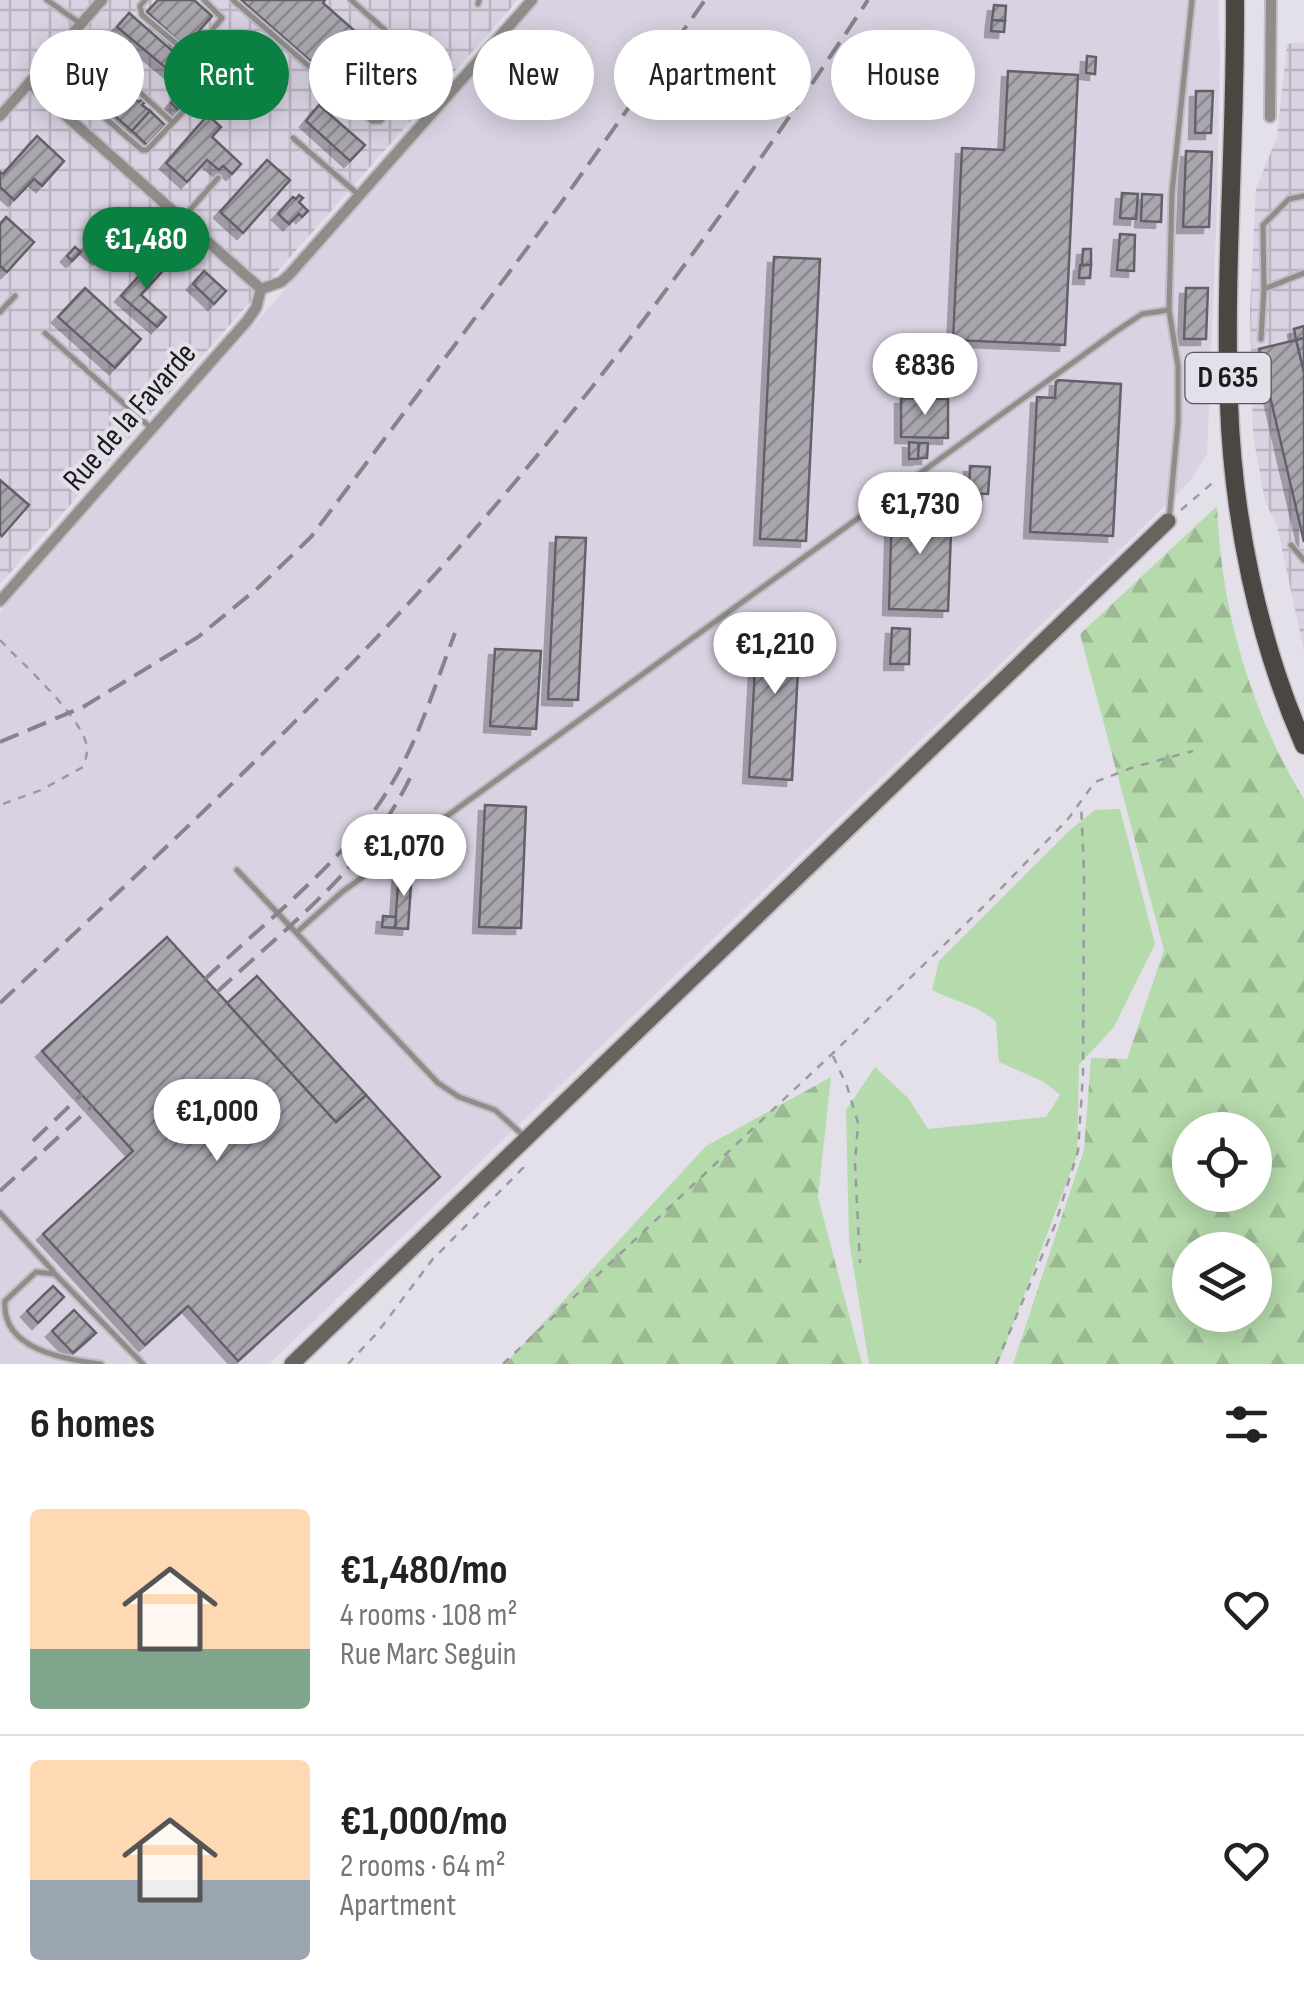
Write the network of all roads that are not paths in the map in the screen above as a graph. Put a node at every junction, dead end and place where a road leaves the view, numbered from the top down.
1 (47, 0) edge
2 (102, 0) edge
3 (145, 0) edge
4 (204, 0) edge
5 (233, 0) edge
6 (351, 0) edge
7 (532, 0) edge
8 (1192, 0) edge
9 (1235, 0) edge
10 (1271, 0) edge
11 (81, 24) junction
12 (213, 30) edge
13 (385, 30) edge
14 (164, 35) edge
15 (309, 66) edge
16 (29, 83) junction
17 (453, 90) edge
18 (0, 116) edge
19 (1270, 117) dead end
20 (426, 120) edge
21 (172, 122) joint
22 (293, 138) dead end
23 (218, 178) dead end
24 (360, 196) junction
25 (1304, 196) edge
26 (182, 219) junction
27 (1304, 273) edge
28 (261, 288) junction
29 (1264, 289) junction
30 (14, 296) dead end
31 (1169, 310) junction
32 (0, 312) edge
33 (45, 333) dead end
34 (1261, 339) dead end
35 (153, 430) junction
36 (1168, 521) joint
37 (1291, 545) dead end
38 (1304, 560) edge
39 (0, 601) edge
40 (1304, 746) edge
41 (237, 870) dead end
42 (298, 932) junction
43 (527, 1139) junction
44 (0, 1213) edge
45 (55, 1274) junction
46 (102, 1364) edge
47 (143, 1364) edge
48 (292, 1364) edge

1 - 11 lane
2 - 11 street
3 - 14 lane
4 - 12 lane
5 - 15 lane
6 - 13 lane
7 - 17 street, Rue de la Favarde
8 - 31 lane
9 - 40 main road, D 635
10 - 19 street
11 - 16 street
16 - 18 street
16 - 26 street
20 - 24 street, Rue de la Favarde
21 - 21 lane
22 - 24 lane
23 - 26 lane
24 - 28 street, Rue de la Favarde
25 - 29 lane
26 - 28 street
27 - 29 lane
28 - 35 street, Rue de la Favarde
29 - 34 lane
30 - 32 lane
31 - 36 lane
31 - 42 lane
33 - 35 lane
35 - 39 street, Rue de la Favarde
36 - 43 street
37 - 38 lane
41 - 42 lane
42 - 43 lane
43 - 48 street
44 - 45 lane
45 - 46 lane
45 - 47 lane

